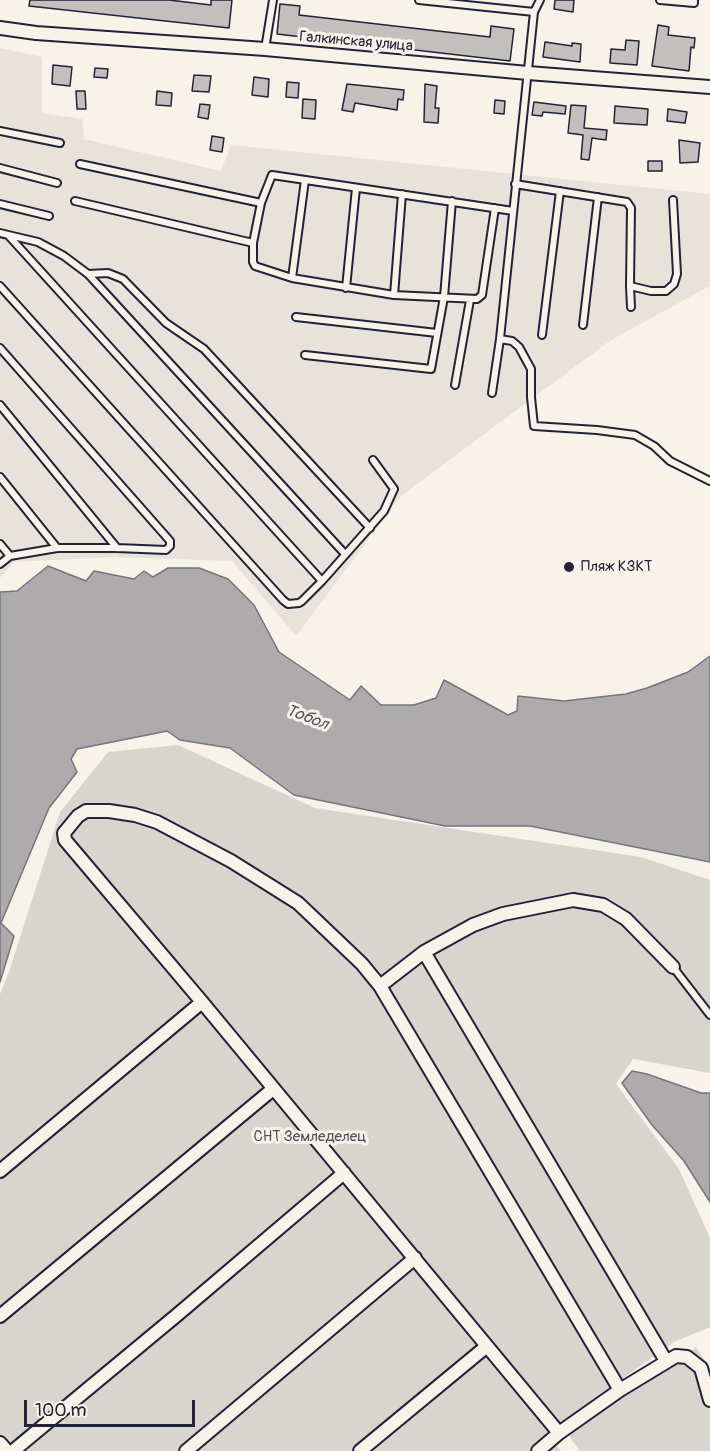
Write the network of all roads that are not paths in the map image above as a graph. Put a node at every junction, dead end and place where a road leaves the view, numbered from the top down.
1 (273, 0) edge
2 (419, 0) edge
3 (540, 0) edge
4 (660, 0) edge
5 (694, 0) edge
6 (534, 12) junction
7 (0, 28) edge
8 (266, 49) junction
9 (528, 73) junction
10 (710, 87) edge
11 (0, 131) edge
12 (60, 143) dead end
13 (80, 164) dead end
14 (0, 168) edge
15 (305, 180) junction
16 (57, 183) dead end
17 (515, 184) junction
18 (356, 188) junction
19 (560, 191) junction
20 (402, 194) junction
21 (598, 197) junction
22 (673, 200) dead end
23 (75, 201) dead end
24 (452, 201) junction
25 (261, 203) junction
26 (0, 204) edge
27 (495, 208) junction
28 (513, 211) junction
29 (49, 216) dead end
30 (0, 233) edge
31 (8, 235) junction
32 (253, 243) junction
33 (88, 274) junction
34 (292, 278) junction
35 (0, 286) edge
36 (630, 286) junction
37 (346, 288) junction
38 (394, 295) junction
39 (444, 297) junction
40 (470, 300) junction
41 (631, 307) dead end
42 (296, 317) dead end
43 (583, 325) dead end
44 (437, 333) junction
45 (542, 335) dead end
46 (500, 339) junction
47 (0, 348) edge
48 (304, 355) dead end
49 (455, 385) dead end
50 (492, 393) dead end
51 (0, 405) edge
52 (373, 460) dead end
53 (0, 477) edge
54 (710, 481) edge
55 (370, 528) junction
56 (0, 544) edge
57 (57, 548) junction
58 (117, 548) junction
59 (345, 554) junction
60 (10, 556) junction
61 (0, 564) edge
62 (322, 581) junction
63 (424, 952) junction
64 (673, 967) joint
65 (380, 986) junction
66 (202, 1002) junction
67 (710, 1015) edge
68 (273, 1089) junction
69 (0, 1171) edge
70 (344, 1173) junction
71 (415, 1258) junction
72 (0, 1316) edge
73 (487, 1346) junction
74 (666, 1361) junction
75 (621, 1390) junction
76 (710, 1400) edge
77 (559, 1433) junction
78 (0, 1443) edge
79 (7, 1451) edge
80 (13, 1451) edge
81 (186, 1451) edge
82 (360, 1451) edge
83 (538, 1451) edge

1 - 8 lane
2 - 6 lane
3 - 6 lane
4 - 5 lane
6 - 9 lane
7 - 8 street, Галкинская улица
8 - 9 street, Галкинская улица
9 - 10 street, Галкинская улица
9 - 17 lane
11 - 12 lane
13 - 25 lane
14 - 16 lane
15 - 18 lane
15 - 25 lane
15 - 34 lane
17 - 19 lane
17 - 28 lane
18 - 20 lane
18 - 37 lane
19 - 21 lane
19 - 45 lane
20 - 24 lane
20 - 38 lane
21 - 36 lane
21 - 43 lane
22 - 36 lane
23 - 32 lane
24 - 27 lane
24 - 39 lane
25 - 32 lane
26 - 29 lane
27 - 28 lane
27 - 40 lane
28 - 46 lane
30 - 31 lane
31 - 33 lane
31 - 62 lane
32 - 34 lane
33 - 55 lane
33 - 59 lane
34 - 37 lane
35 - 62 lane
36 - 41 lane
37 - 38 lane
38 - 39 lane
39 - 40 lane
39 - 44 lane
40 - 49 lane
42 - 44 lane
44 - 48 lane
46 - 50 lane
46 - 54 lane
47 - 58 lane
51 - 58 lane
52 - 55 lane
53 - 57 lane
55 - 59 lane
56 - 60 lane
57 - 58 lane
57 - 60 lane
59 - 62 lane
60 - 61 lane
63 - 64 street
63 - 65 street
63 - 74 street
64 - 67 lane
65 - 66 street
65 - 75 street
66 - 68 street
66 - 69 street
68 - 70 street
68 - 72 street
70 - 71 street
70 - 80 street
71 - 73 street
71 - 81 street
73 - 77 street
73 - 82 street
74 - 75 street
74 - 76 street
75 - 77 street
77 - 83 street
78 - 79 street

